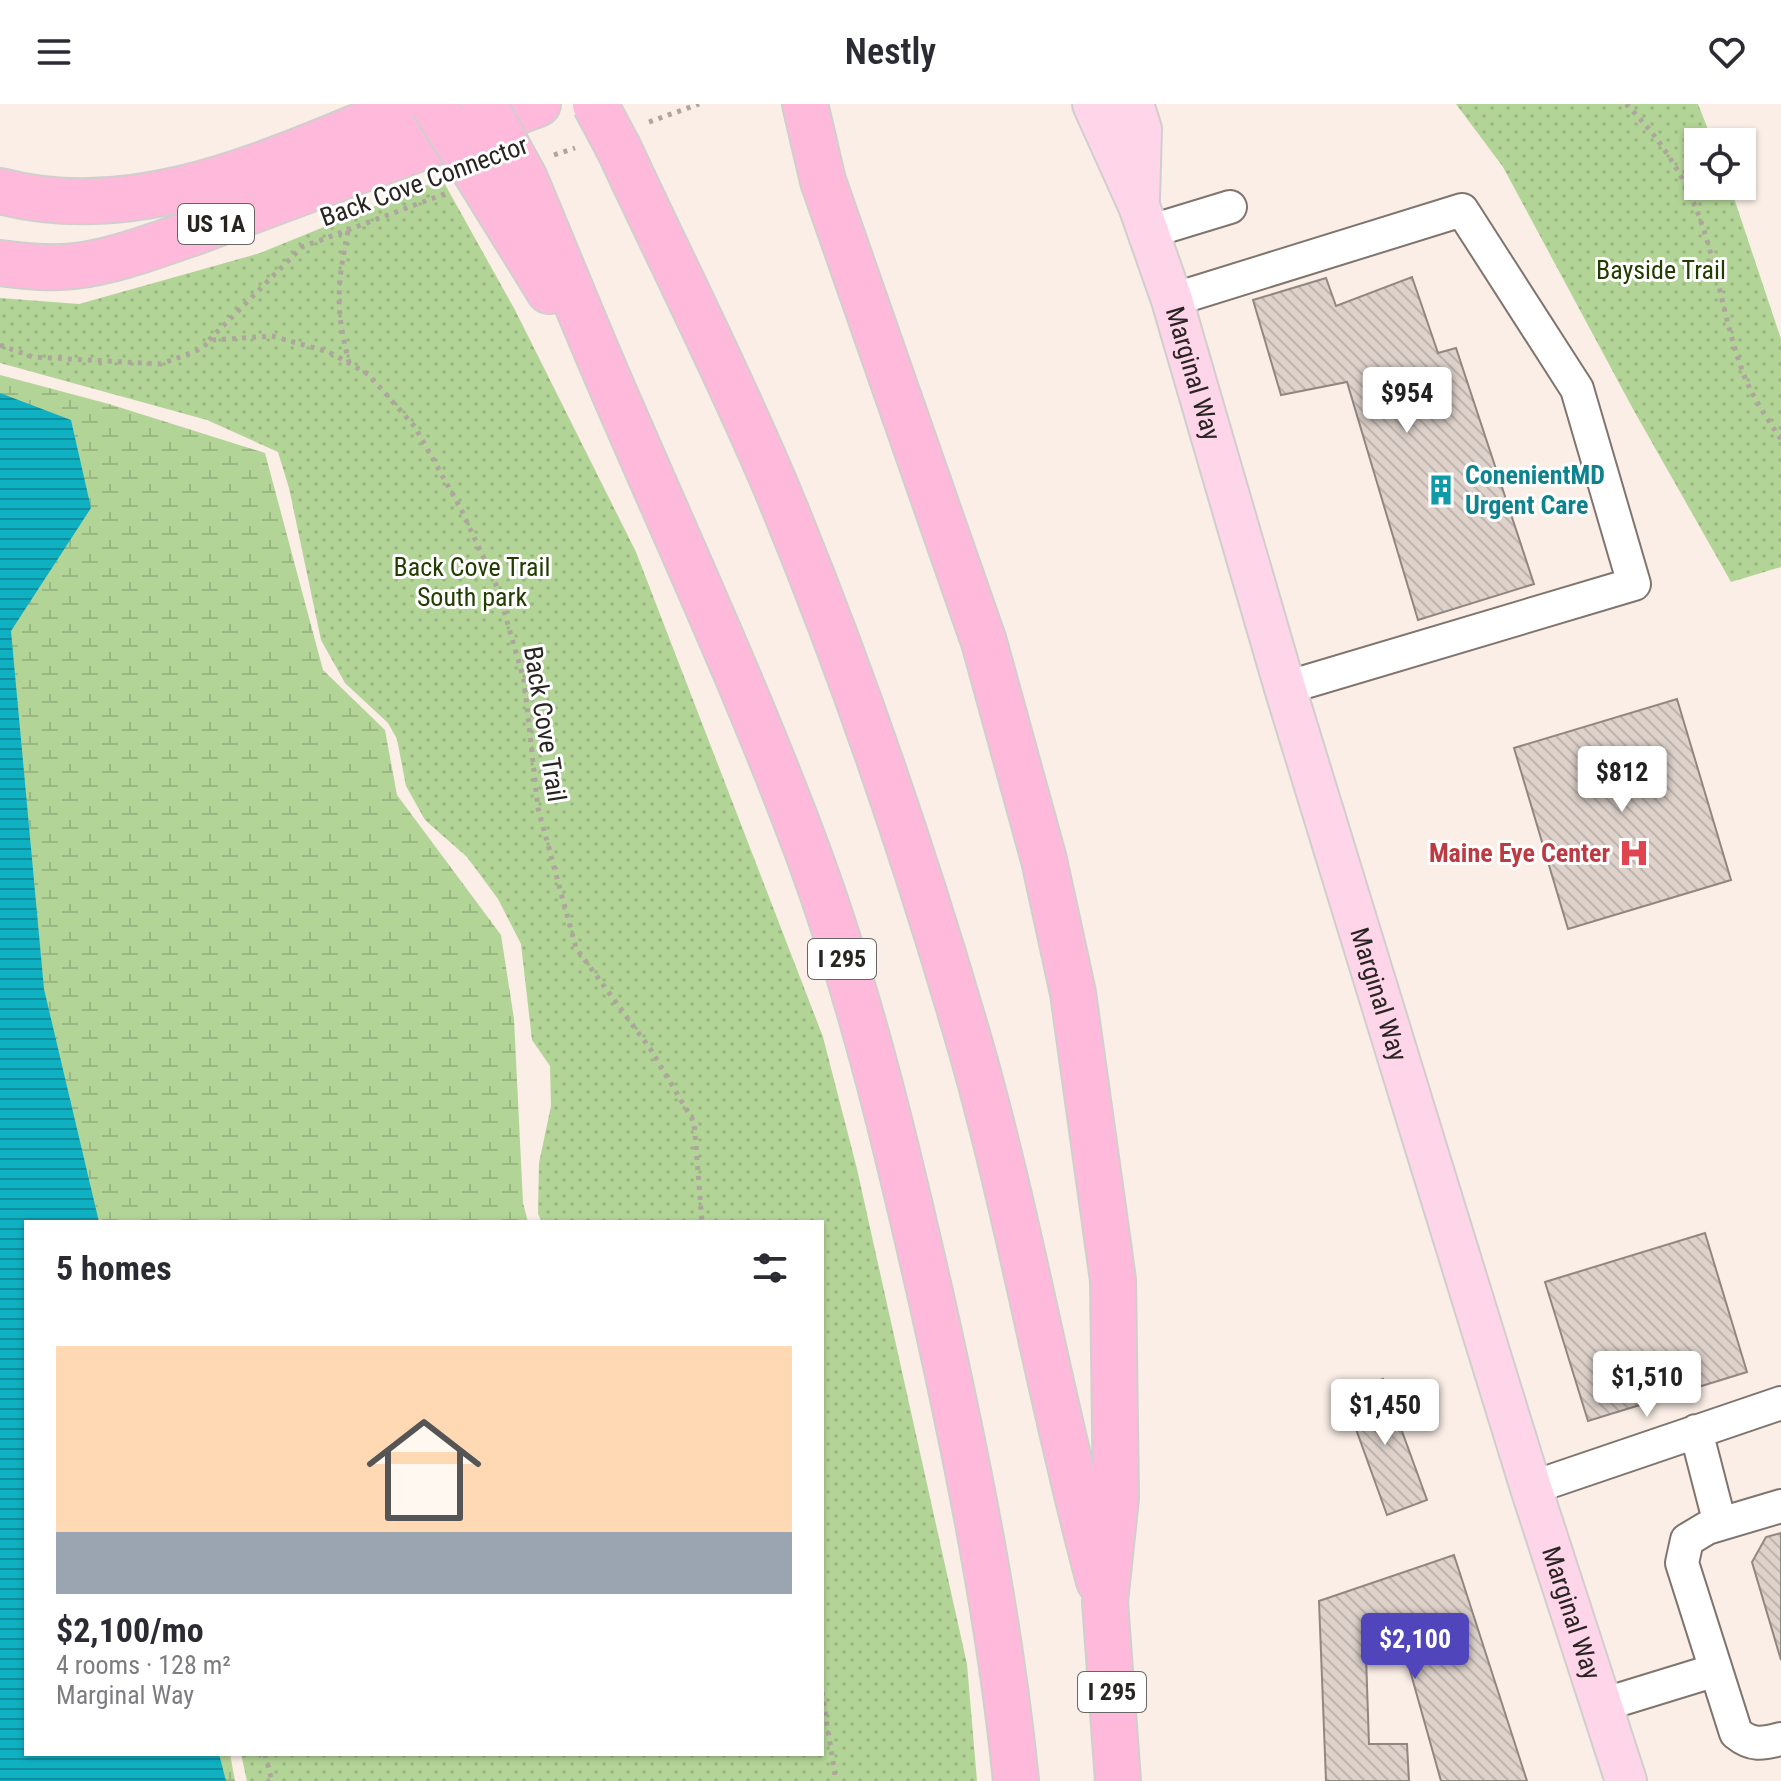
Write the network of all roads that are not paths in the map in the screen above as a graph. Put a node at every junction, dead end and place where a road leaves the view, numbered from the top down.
1 (414, 104) edge
2 (433, 104) edge
3 (484, 104) edge
4 (538, 104) edge
5 (595, 104) edge
6 (805, 104) edge
7 (1093, 104) edge
8 (1133, 104) edge
9 (505, 180) junction
10 (0, 191) edge
11 (1230, 207) dead end
12 (1143, 219) junction
13 (0, 263) edge
14 (1172, 300) junction
15 (1285, 688) junction
16 (1781, 1403) edge
17 (1696, 1431) junction
18 (1531, 1488) junction
19 (1781, 1506) edge
20 (1720, 1524) junction
21 (1105, 1602) junction
22 (1716, 1670) junction
23 (1602, 1705) junction
24 (1781, 1739) edge
25 (1016, 1781) edge
26 (1118, 1781) edge
27 (1626, 1781) edge

1 - 10 highway
2 - 9 highway, bridge
3 - 9 highway, I 295, bridge
4 - 13 highway, US 1A
5 - 21 highway, I 295, bridge
6 - 21 highway
7 - 12 main road, Marginal Way
8 - 12 main road, Marginal Way
9 - 25 highway, I 295
11 - 12 street
12 - 14 main road, Marginal Way
14 - 15 main road, Marginal Way
14 - 15 street
15 - 18 main road, Marginal Way
16 - 17 street
17 - 18 street
17 - 20 street
18 - 23 main road, Marginal Way
19 - 20 street
20 - 22 street
21 - 26 highway, I 295
22 - 23 street
22 - 24 street
23 - 27 main road, Marginal Way

